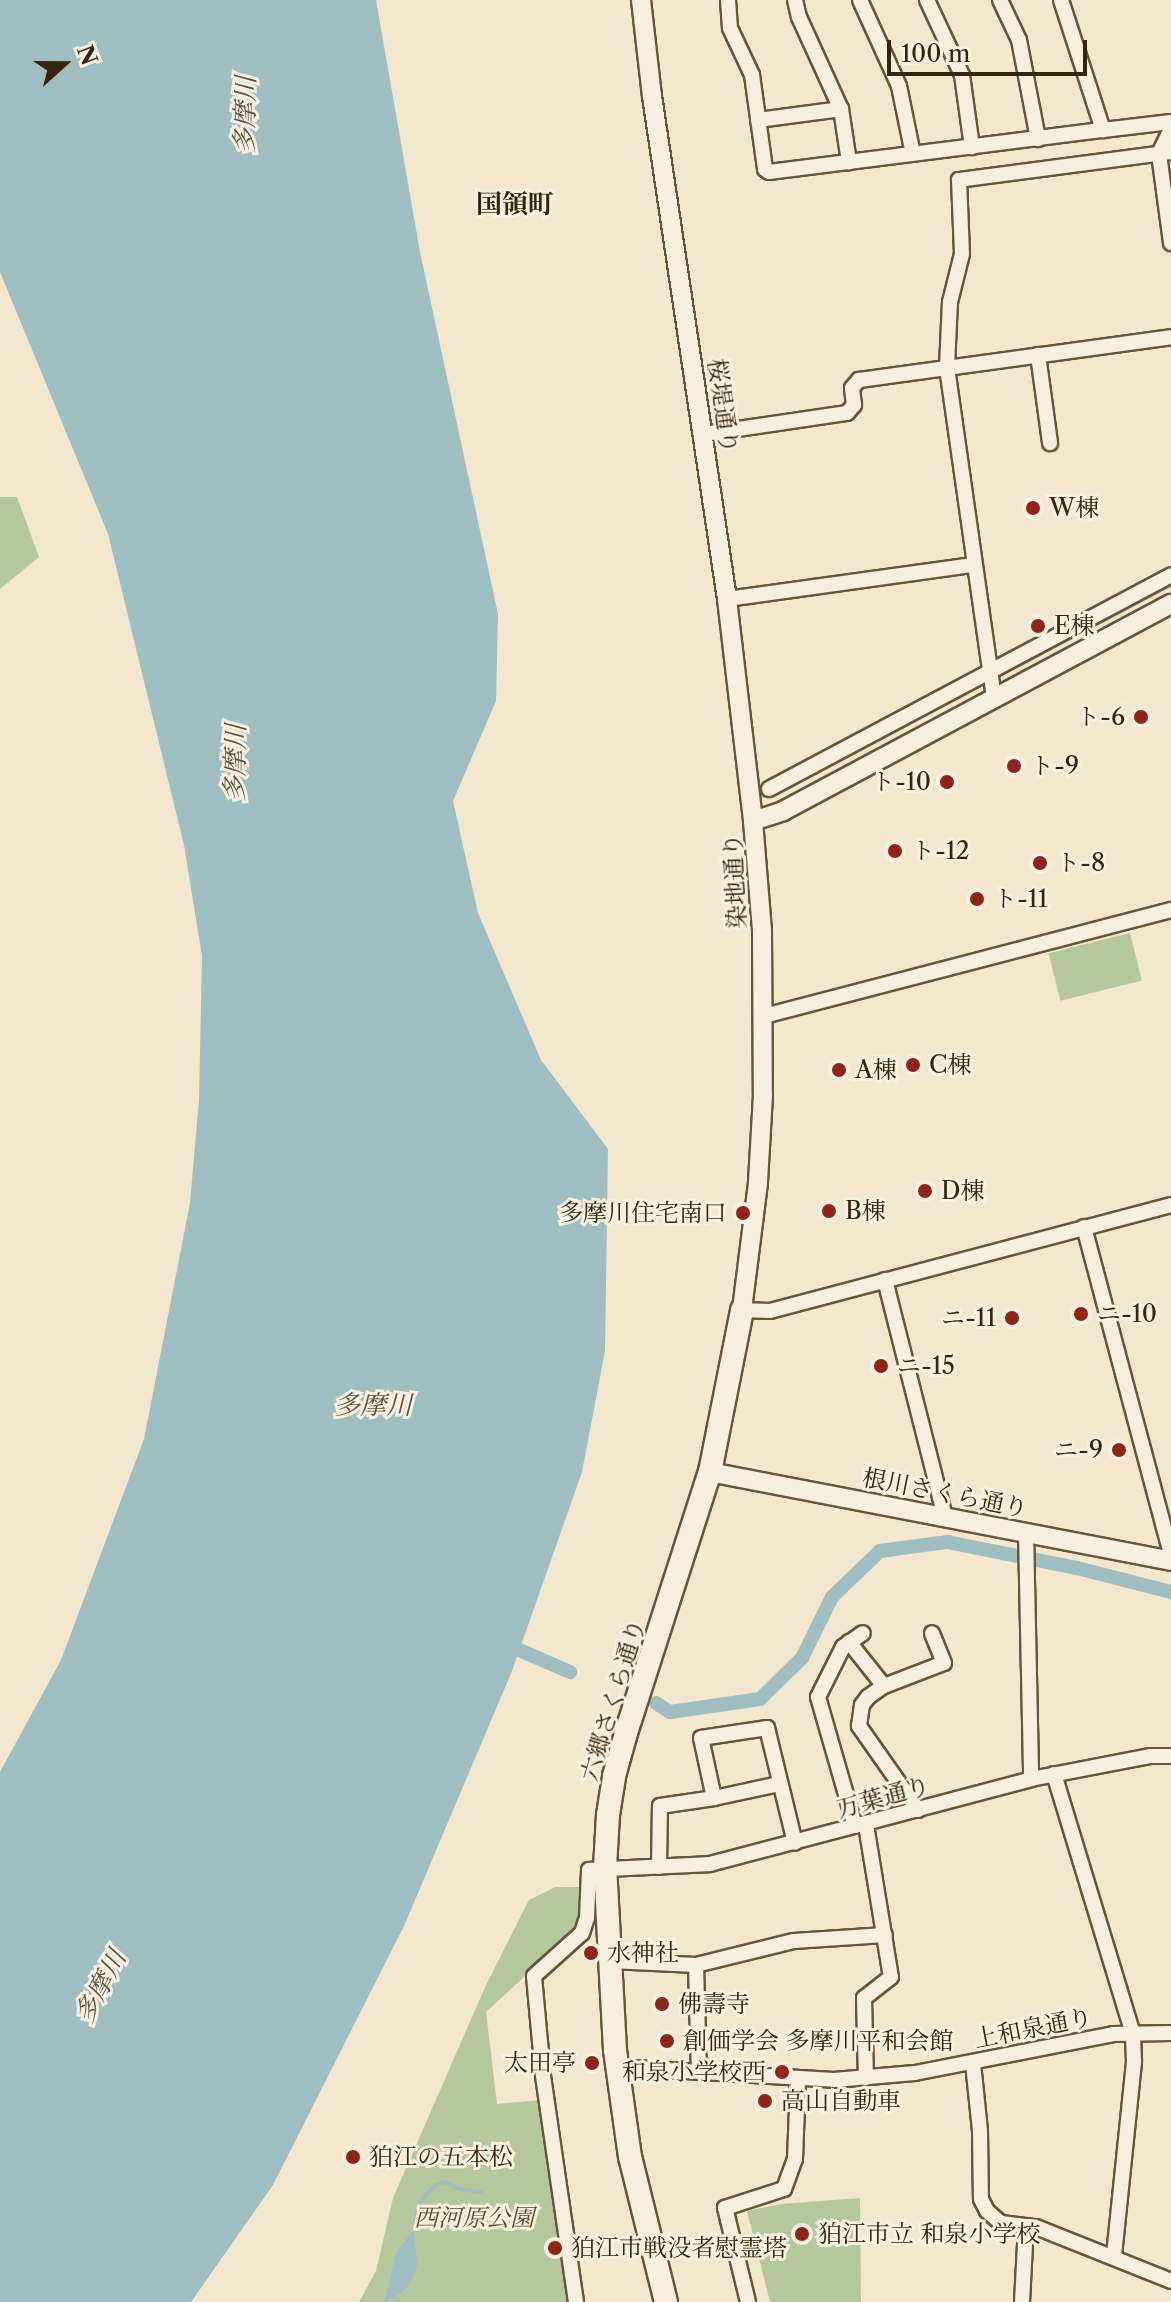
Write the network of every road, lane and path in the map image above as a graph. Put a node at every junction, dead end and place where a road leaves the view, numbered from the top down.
1 (641, 0) edge
2 (728, 0) edge
3 (795, 0) edge
4 (860, 0) edge
5 (927, 0) edge
6 (1000, 0) edge
7 (1061, 0) edge
8 (841, 109) junction
9 (758, 120) junction
10 (1171, 122) edge
11 (1171, 129) edge
12 (1103, 130) junction
13 (1038, 139) junction
14 (972, 147) junction
15 (1165, 153) edge
16 (913, 154) junction
17 (849, 162) junction
18 (1171, 243) edge
19 (1171, 337) edge
20 (1038, 355) junction
21 (947, 367) junction
22 (704, 434) junction
23 (1050, 443) dead end
24 (972, 565) junction
25 (1171, 575) edge
26 (727, 599) junction
27 (1171, 604) edge
28 (988, 671) junction
29 (994, 698) junction
30 (769, 789) dead end
31 (753, 821) junction
32 (1171, 910) edge
33 (764, 1016) junction
34 (1171, 1205) edge
35 (1084, 1227) junction
36 (885, 1280) junction
37 (742, 1310) junction
38 (710, 1472) junction
39 (945, 1517) junction
40 (1025, 1540) junction
41 (1171, 1558) edge
42 (863, 1633) dead end
43 (932, 1633) dead end
44 (849, 1642) junction
45 (884, 1686) junction
46 (1171, 1756) edge
47 (1054, 1774) junction
48 (1031, 1779) junction
49 (779, 1784) junction
50 (714, 1798) junction
51 (918, 1810) junction
52 (860, 1826) junction
53 (795, 1843) junction
54 (659, 1867) junction
55 (605, 1868) junction
56 (885, 1935) junction
57 (610, 1961) junction
58 (696, 1965) junction
59 (1171, 2033) edge
60 (1133, 2034) junction
61 (973, 2063) junction
62 (617, 2067) junction
63 (699, 2072) junction
64 (866, 2078) junction
65 (798, 2080) junction
66 (1026, 2226) junction
67 (1114, 2257) junction
68 (1171, 2281) edge
69 (576, 2302) edge
70 (666, 2302) edge
71 (748, 2302) edge
72 (1022, 2302) edge

1 - 22 street, 桜堤通り
2 - 9 street
3 - 8 street
4 - 16 street
5 - 14 street
6 - 13 street
7 - 12 street
8 - 9 street
8 - 17 street
9 - 17 street
10 - 12 street
11 - 15 street
12 - 13 street
13 - 14 street
14 - 16 street
15 - 18 street
15 - 21 street
16 - 17 street
19 - 20 street
20 - 21 street
20 - 23 street
21 - 22 street
21 - 24 street
22 - 26 street, 桜堤通り
24 - 26 street
24 - 28 street
25 - 28 street
26 - 31 street, 桜堤通り
27 - 29 street, 染地通り
28 - 29 street
28 - 30 street
29 - 31 street, 染地通り
31 - 33 street, 染地通り
32 - 33 street
33 - 37 street, 染地通り
34 - 35 street
35 - 36 street
35 - 41 street
36 - 37 street
36 - 39 street
37 - 38 main road, 六郷さくら通り
38 - 39 street, 根川さくら通り
38 - 55 main road, 六郷さくら通り
39 - 40 street, 根川さくら通り
40 - 41 street, 根川さくら通り
40 - 48 street
42 - 44 street
43 - 45 street
44 - 45 street
44 - 52 street
45 - 51 street
46 - 47 street, 万葉通り
47 - 48 street, 万葉通り
47 - 60 street
48 - 51 street, 万葉通り
49 - 50 street
49 - 50 street
49 - 53 street
50 - 54 street
51 - 52 street, 万葉通り
52 - 53 street, 万葉通り
52 - 56 street
53 - 54 street, 万葉通り
54 - 55 street, 万葉通り
55 - 57 main road, 六郷さくら通り
55 - 69 street
56 - 58 street
56 - 64 street
57 - 58 street
57 - 62 main road, 六郷さくら通り
58 - 63 street
59 - 60 street, 上和泉通り
60 - 61 street, 上和泉通り
60 - 67 street
61 - 64 street, 上和泉通り
61 - 66 street
62 - 63 street, 上和泉通り
62 - 70 main road, 六郷さくら通り
63 - 65 street, 上和泉通り
64 - 65 street, 上和泉通り
65 - 71 street
66 - 67 street
66 - 72 street
67 - 68 street

